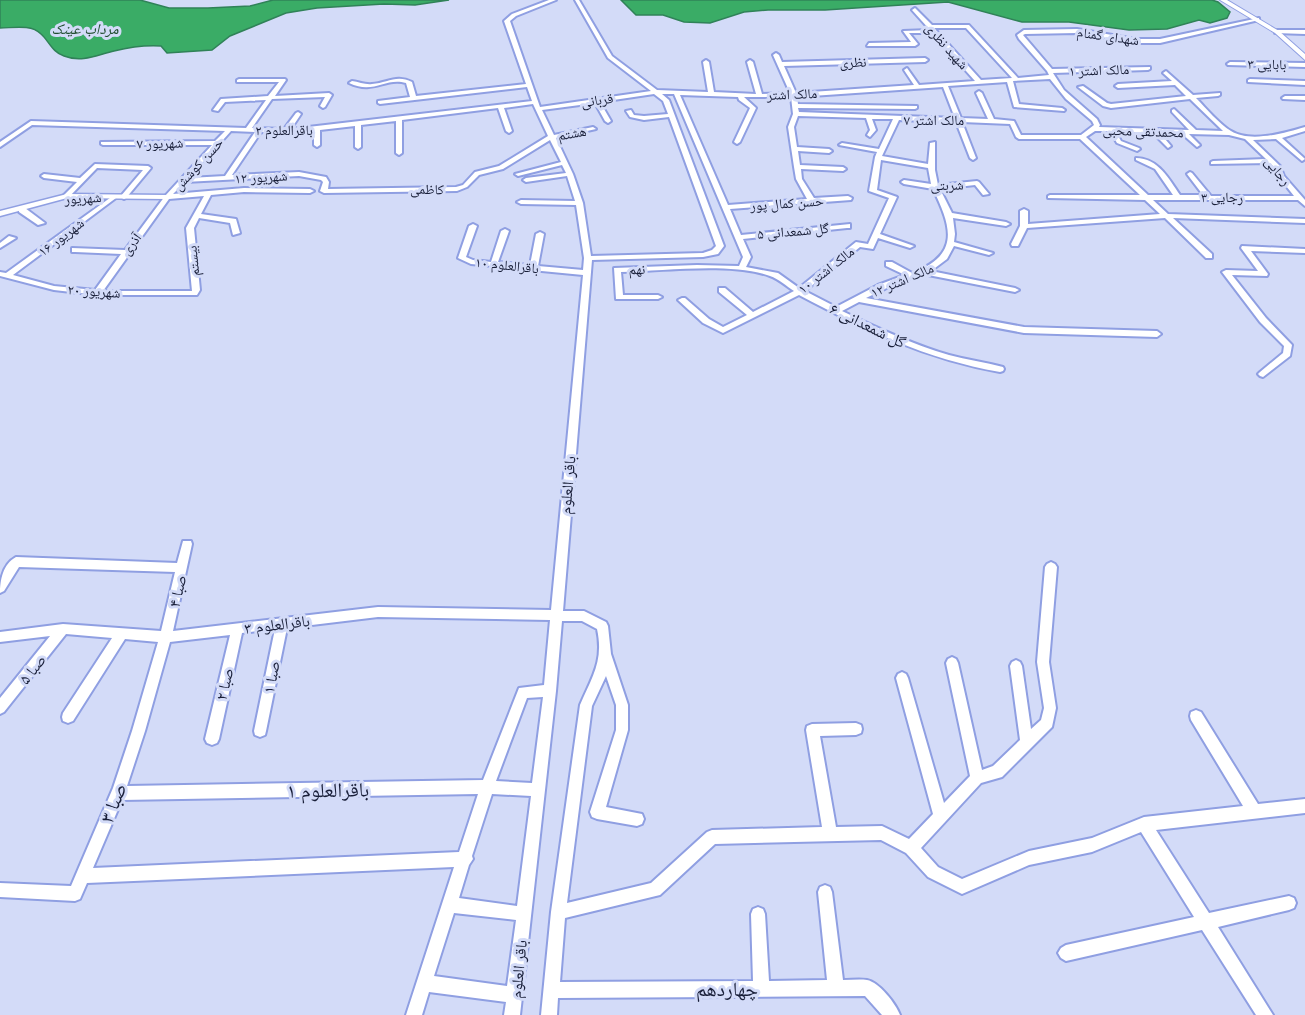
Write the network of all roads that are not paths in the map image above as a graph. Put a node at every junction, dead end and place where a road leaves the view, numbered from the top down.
1 (554, 0) edge
2 (577, 0) edge
3 (1223, 0) edge
4 (1231, 0) edge
5 (915, 10) dead end
6 (1257, 20) junction
7 (1228, 26) junction
8 (1269, 27) junction
9 (932, 29) junction
10 (1277, 32) junction
11 (1305, 32) edge
12 (869, 45) dead end
13 (776, 55) dead end
14 (1303, 55) edge
15 (925, 60) dead end
16 (706, 62) dead end
17 (750, 62) dead end
18 (839, 63) junction
19 (782, 64) junction
20 (1230, 64) dead end
21 (1305, 65) edge
22 (1148, 68) dead end
23 (843, 69) dead end
24 (907, 70) dead end
25 (1166, 73) dead end
26 (1050, 74) junction
27 (1013, 80) junction
28 (239, 81) dead end
29 (1250, 81) dead end
30 (980, 83) junction
31 (1176, 83) junction
32 (1305, 83) edge
33 (352, 84) dead end
34 (529, 85) junction
35 (945, 85) junction
36 (1118, 86) dead end
37 (918, 87) junction
38 (1082, 87) dead end
39 (656, 92) junction
40 (676, 92) junction
41 (711, 93) junction
42 (979, 93) dead end
43 (1218, 93) dead end
44 (741, 94) junction
45 (759, 95) junction
46 (794, 95) junction
47 (431, 96) junction
48 (1191, 96) junction
49 (271, 97) junction
50 (413, 98) junction
51 (1285, 98) dead end
52 (1305, 98) edge
53 (596, 100) junction
54 (380, 102) dead end
55 (536, 105) junction
56 (323, 106) dead end
57 (500, 106) junction
58 (796, 106) junction
59 (915, 107) dead end
60 (216, 110) dead end
61 (1062, 110) dead end
62 (629, 111) dead end
63 (1174, 111) dead end
64 (298, 114) dead end
65 (796, 114) junction
66 (437, 115) junction
67 (672, 116) junction
68 (825, 116) junction
69 (869, 118) junction
70 (399, 119) junction
71 (896, 119) junction
72 (959, 119) junction
73 (608, 121) dead end
74 (992, 121) junction
75 (358, 124) junction
76 (826, 127) dead end
77 (593, 129) dead end
78 (1094, 129) junction
79 (1305, 129) edge
80 (229, 130) junction
81 (247, 130) junction
82 (259, 130) junction
83 (317, 130) junction
84 (1112, 130) junction
85 (286, 131) junction
86 (509, 131) dead end
87 (1155, 131) junction
88 (1183, 132) junction
89 (1195, 133) junction
90 (1229, 133) junction
91 (870, 135) dead end
92 (551, 137) junction
93 (1082, 137) junction
94 (1279, 139) junction
95 (1248, 140) junction
96 (737, 142) dead end
97 (103, 143) dead end
98 (217, 143) junction
99 (933, 143) dead end
100 (0, 145) edge
101 (317, 145) dead end
102 (842, 145) dead end
103 (1197, 145) dead end
104 (1168, 146) dead end
105 (358, 147) dead end
106 (795, 149) junction
107 (1137, 149) dead end
108 (829, 151) dead end
109 (399, 153) dead end
110 (880, 154) junction
111 (973, 158) dead end
112 (1138, 159) dead end
113 (1302, 159) dead end
114 (1272, 161) junction
115 (564, 163) junction
116 (1213, 163) dead end
117 (930, 166) junction
118 (797, 167) junction
119 (843, 169) dead end
120 (518, 174) dead end
121 (570, 174) junction
122 (1190, 174) dead end
123 (44, 176) dead end
124 (225, 178) junction
125 (80, 180) junction
126 (184, 180) junction
127 (526, 180) dead end
128 (715, 181) junction
129 (696, 182) junction
130 (904, 182) dead end
131 (935, 187) junction
132 (310, 191) dead end
133 (324, 191) joint
134 (209, 193) junction
135 (985, 194) dead end
136 (67, 196) junction
137 (119, 197) junction
138 (167, 197) junction
139 (1050, 197) dead end
140 (1145, 197) junction
141 (1178, 197) junction
142 (1208, 197) junction
143 (848, 198) dead end
144 (812, 201) junction
145 (1302, 201) edge
146 (521, 202) dead end
147 (579, 203) junction
148 (725, 207) junction
149 (22, 210) junction
150 (1024, 211) dead end
151 (0, 214) edge
152 (949, 215) junction
153 (197, 216) junction
154 (1167, 216) junction
155 (1305, 221) edge
156 (41, 223) dead end
157 (1006, 224) dead end
158 (473, 226) dead end
159 (848, 226) dead end
160 (1024, 226) junction
161 (505, 231) dead end
162 (236, 233) dead end
163 (540, 234) dead end
164 (876, 235) junction
165 (739, 237) junction
166 (12, 238) dead end
167 (949, 243) junction
168 (1015, 244) dead end
169 (0, 246) edge
170 (910, 246) dead end
171 (75, 250) dead end
172 (1305, 251) edge
173 (125, 252) junction
174 (989, 253) dead end
175 (1209, 256) dead end
176 (588, 258) junction
177 (720, 258) junction
178 (494, 264) junction
179 (889, 264) dead end
180 (534, 267) junction
181 (742, 268) junction
182 (923, 272) junction
183 (587, 273) junction
184 (4, 275) edge
185 (912, 276) junction
186 (722, 290) dead end
187 (1015, 290) dead end
188 (799, 292) junction
189 (97, 293) junction
190 (189, 294) joint
191 (658, 297) dead end
192 (859, 299) junction
193 (682, 300) dead end
194 (835, 311) junction
195 (752, 315) junction
196 (1157, 334) dead end
197 (1000, 369) dead end
198 (1263, 374) dead end
199 (187, 544) dead end
200 (1050, 567) dead end
201 (182, 568) junction
202 (0, 588) edge
203 (556, 616) junction
204 (282, 623) junction
205 (237, 628) junction
206 (63, 629) junction
207 (121, 635) junction
208 (0, 637) edge
209 (167, 637) junction
210 (606, 654) junction
211 (952, 663) dead end
212 (1016, 666) dead end
213 (902, 678) dead end
214 (550, 691) junction
215 (0, 708) edge
216 (1196, 716) dead end
217 (68, 717) dead end
218 (856, 729) dead end
219 (260, 731) dead end
220 (212, 739) dead end
221 (1027, 744) junction
222 (977, 778) junction
223 (487, 787) junction
224 (538, 790) junction
225 (117, 793) junction
226 (1305, 806) edge
227 (1254, 811) junction
228 (941, 817) junction
229 (637, 819) dead end
230 (1144, 824) junction
231 (830, 834) junction
232 (911, 849) junction
233 (466, 859) junction
234 (83, 876) junction
235 (0, 890) edge
236 (825, 892) dead end
237 (1289, 903) dead end
238 (452, 905) junction
239 (558, 912) junction
240 (524, 914) junction
241 (758, 915) dead end
242 (1205, 920) junction
243 (1066, 953) dead end
244 (424, 983) junction
245 (836, 988) junction
246 (761, 989) junction
247 (551, 990) junction
248 (514, 995) junction
249 (414, 1015) edge
250 (512, 1015) edge
251 (549, 1015) edge
252 (892, 1015) edge
253 (1265, 1015) edge

1 - 34 street, باقر العلوم
2 - 39 street
3 - 6 main road
4 - 10 main road
5 - 9 street, شهید نظری
6 - 7 street, شهدای گمنام
6 - 8 main road
7 - 8 street, شهدای گمنام
7 - 26 street, شهدای گمنام
8 - 10 main road
9 - 12 street
9 - 27 street
9 - 30 street, شهید نظری
10 - 11 street
10 - 14 main road
13 - 19 street
15 - 18 street, نظری
16 - 41 street
17 - 45 street
18 - 19 street, نظری
18 - 23 street
19 - 46 street
20 - 21 street, بابایی ۳
22 - 26 street, مالک اشتر ۱
24 - 37 street
25 - 31 street
26 - 27 street, مالک اشتر
26 - 78 street
27 - 30 street, مالک اشتر
27 - 61 street
28 - 49 street
29 - 32 street
30 - 35 street, مالک اشتر
31 - 36 street
31 - 48 street
33 - 50 street
34 - 47 street
34 - 55 street, باقر العلوم
35 - 37 street, مالک اشتر
35 - 72 street
37 - 46 street, مالک اشتر
38 - 48 street
39 - 40 street, مالک اشتر
39 - 53 street, قربانی
39 - 67 street
40 - 41 street, مالک اشتر
40 - 128 street
41 - 44 street, مالک اشتر
42 - 74 street
43 - 48 street
44 - 45 street, مالک اشتر
44 - 96 street
45 - 46 street, مالک اشتر
46 - 58 street
47 - 50 street
47 - 66 street
48 - 90 street
49 - 56 street
49 - 60 street
49 - 81 street
50 - 54 street
51 - 52 street
53 - 55 street, قربانی
53 - 73 street
55 - 57 street, باقرالعلوم ۲
55 - 92 street, باقر العلوم
57 - 66 street, باقرالعلوم ۲
57 - 86 street
58 - 59 street
58 - 65 street
62 - 67 street
63 - 89 street
64 - 85 street
65 - 68 street, مالک اشتر ۷
65 - 106 street
66 - 70 street, باقرالعلوم ۲
67 - 129 street
68 - 69 street, مالک اشتر ۷
68 - 76 street
69 - 71 street, مالک اشتر ۷
69 - 91 street
70 - 75 street, باقرالعلوم ۲
70 - 109 street
71 - 72 street, مالک اشتر ۷
71 - 110 street
72 - 74 street, مالک اشتر ۷
72 - 111 street
74 - 93 street, مالک اشتر ۷
75 - 83 street, باقرالعلوم ۲
75 - 105 street
77 - 92 street, هشتم
78 - 84 street, محمدتقی محبی
78 - 93 street, محمدتقی محبی
79 - 94 street, محمدتقی محبی
80 - 81 street, باقرالعلوم ۲
80 - 98 street, حسن کوشش
80 - 100 street, باقرالعلوم ۲
81 - 82 street, باقرالعلوم ۲
82 - 85 street, باقرالعلوم ۲
82 - 124 street
83 - 85 street, باقرالعلوم ۲
83 - 101 street
84 - 87 street, محمدتقی محبی
84 - 107 street
87 - 88 street, محمدتقی محبی
87 - 104 street
88 - 89 street, محمدتقی محبی
88 - 103 street
89 - 90 street, محمدتقی محبی
90 - 95 street, محمدتقی محبی
92 - 115 street, باقر العلوم
92 - 133 street, کاظمی
93 - 140 street, محمدتقی محبی
94 - 95 street, محمدتقی محبی
94 - 113 street
95 - 114 street, رجایی
97 - 98 street, شهریور ۷
98 - 126 street, حسن کوشش
99 - 117 street
102 - 110 street
106 - 108 street
106 - 118 street
110 - 117 street
110 - 164 street
112 - 141 street
114 - 116 street
114 - 145 street, رجایی
115 - 120 street
115 - 121 street, باقر العلوم
117 - 131 street
118 - 119 street
118 - 144 street
121 - 127 street
121 - 147 street, باقر العلوم
122 - 142 street
123 - 125 street
124 - 126 street, شهریور ۱۲
124 - 133 street, شهریور ۱۲
125 - 136 street
125 - 137 street, شهریور ۱۶
126 - 138 street, حسن کوشش
128 - 129 street
128 - 148 street
129 - 177 street
130 - 131 street, شربتی
131 - 135 street, شربتی
131 - 152 street
132 - 134 street
134 - 138 street
134 - 153 street, بیستم
136 - 137 street, شهریور
136 - 149 street, شهریور
137 - 138 street, شهریور
137 - 184 street, شهریور ۱۶
138 - 173 street, آذری
139 - 140 street, رجایی ۳
140 - 141 street, رجایی ۳
140 - 154 street, محمدتقی محبی
141 - 142 street, رجایی ۳
142 - 145 street, رجایی ۳
143 - 144 street, حسن کمال پور
144 - 148 street, حسن کمال پور
146 - 147 street
147 - 176 street, باقر العلوم
148 - 165 street
149 - 151 street, شهریور
149 - 156 street
150 - 160 street
152 - 157 street
152 - 167 street
153 - 162 street
153 - 190 street, بیستم
154 - 155 street
154 - 160 street
154 - 175 street, محمدتقی محبی
158 - 178 street, باقرالعلوم ۱۰
159 - 165 street, گل شمعدانی ۵
160 - 168 street
161 - 178 street
163 - 180 street
164 - 170 street
164 - 188 street, مالک اشتر ۱۰
165 - 181 street
166 - 169 street
167 - 174 street
167 - 182 street, مالک اشتر ۱۲
171 - 173 street
172 - 198 street
173 - 189 street, آذری
176 - 177 street
176 - 183 street, باقر العلوم
177 - 181 street, گل شمعدانی ۶
177 - 191 street, نهم
178 - 180 street, باقرالعلوم ۱۰
179 - 185 street
180 - 183 street, باقرالعلوم ۱۰
181 - 188 street, گل شمعدانی ۶
182 - 185 street, مالک اشتر ۱۲
182 - 187 street
183 - 203 street, باقر العلوم
184 - 189 street, شهریور ۲۰
185 - 192 street, مالک اشتر ۱۲
186 - 195 street
188 - 194 street, گل شمعدانی ۶
188 - 195 street, مالک اشتر ۱۰
189 - 190 street, شهریور ۲۰
192 - 194 street, مالک اشتر ۱۲
192 - 196 street
193 - 195 street, مالک اشتر ۱۰
194 - 197 street, گل شمعدانی ۶
199 - 201 street, صبا ۴
200 - 221 street
201 - 202 street
201 - 209 street, صبا ۴
203 - 204 street, باقرالعلوم ۳
203 - 210 street, باقرالعلوم ۳
203 - 214 street, باقر العلوم
204 - 205 street, باقرالعلوم ۳
204 - 219 street, صبا ۱
205 - 209 street, باقرالعلوم ۳
205 - 220 street, صبا ۲
206 - 207 street, باقرالعلوم ۳
206 - 208 street, باقرالعلوم ۳
206 - 215 street, صبا ۵
207 - 209 street, باقرالعلوم ۳
207 - 217 street
209 - 225 street, صبا ۳
210 - 229 street
210 - 239 street
211 - 222 street
212 - 221 street
213 - 228 street
214 - 223 street
214 - 224 street, باقر العلوم
216 - 227 street
218 - 231 street
221 - 222 street
222 - 228 street
223 - 224 street, باقرالعلوم ۱
223 - 225 street, باقرالعلوم ۱
223 - 233 street
224 - 240 street, باقر العلوم
225 - 234 street, صبا ۳
226 - 227 street
227 - 230 street
228 - 232 street
230 - 232 street
230 - 242 street
231 - 232 street
231 - 239 street
233 - 234 street
233 - 238 street
234 - 235 street, صبا ۳
236 - 245 street
237 - 242 street
238 - 240 street
238 - 244 street
239 - 247 street
240 - 248 street, باقر العلوم
241 - 246 street
242 - 243 street
242 - 253 street
244 - 248 street
244 - 249 street
245 - 246 street, چهاردهم
245 - 252 street, چهاردهم
246 - 247 street, چهاردهم
247 - 251 street
248 - 250 street, باقر العلوم

